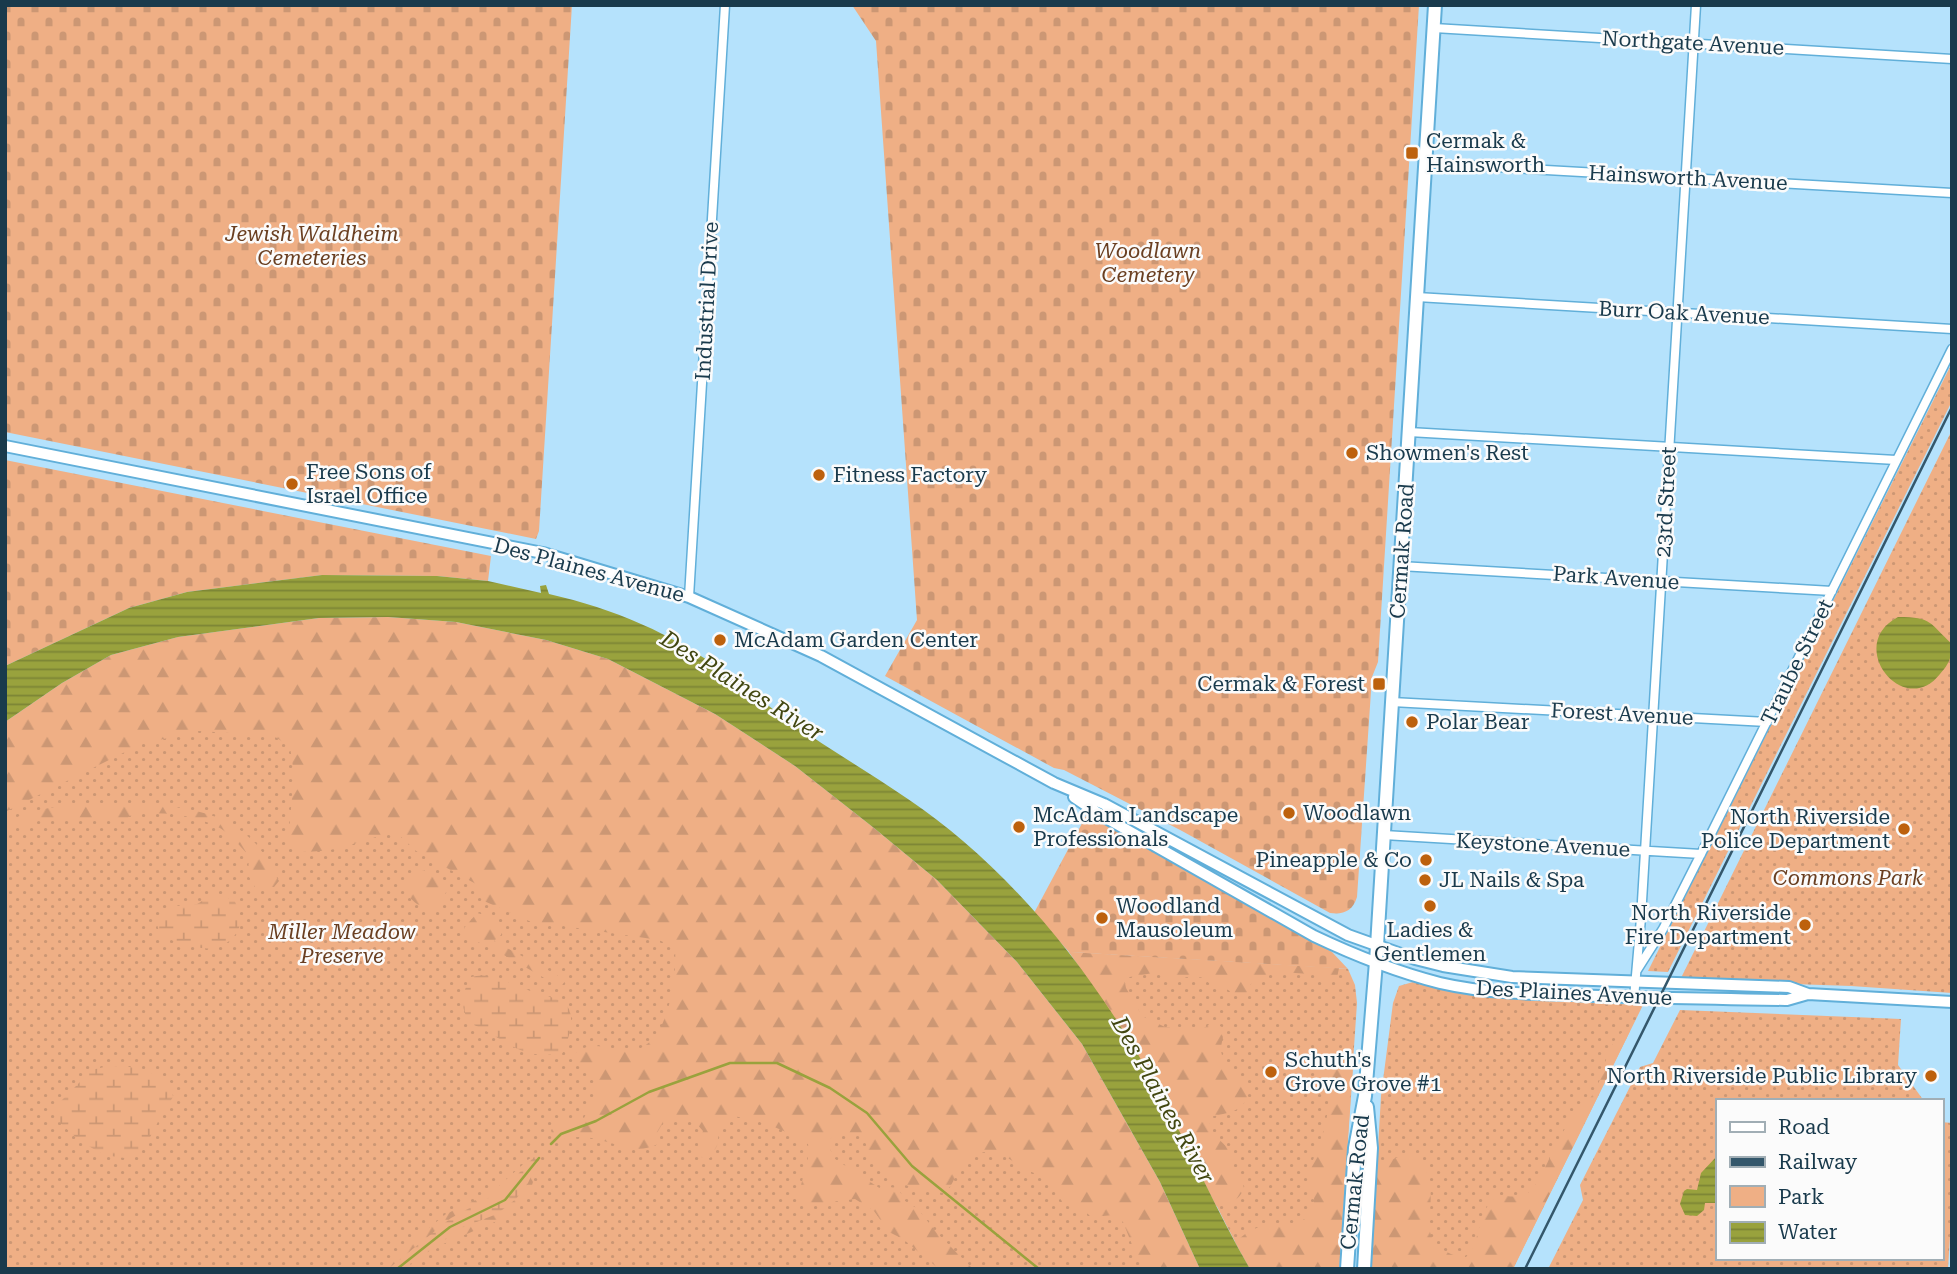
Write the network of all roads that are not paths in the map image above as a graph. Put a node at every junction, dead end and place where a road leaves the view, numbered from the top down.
1 (725, 5) edge
2 (1435, 5) edge
3 (1696, 5) edge
4 (1434, 28) junction
5 (1694, 43) junction
6 (1952, 59) edge
7 (1425, 163) junction
8 (1687, 178) junction
9 (1952, 194) edge
10 (1417, 297) junction
11 (1678, 312) junction
12 (1952, 328) edge
13 (1952, 349) edge
14 (1409, 432) junction
15 (5, 446) edge
16 (1669, 447) junction
17 (1896, 460) junction
18 (1401, 566) junction
19 (1661, 581) junction
20 (1832, 591) junction
21 (689, 597) junction
22 (1392, 702) junction
23 (1653, 716) junction
24 (1767, 722) junction
25 (1054, 783) junction
26 (1384, 835) junction
27 (1645, 851) junction
28 (1701, 854) junction
29 (1377, 945) junction
30 (1376, 962) junction
31 (1635, 978) junction
32 (1808, 994) junction
33 (1634, 998) junction
34 (1952, 1002) edge
35 (1365, 1096) junction
36 (1347, 1269) edge
37 (1364, 1269) edge

1 - 21 street, Industrial Drive
2 - 4 main road, Cermak Road
3 - 5 street, 23rd Street
4 - 5 street, Northgate Avenue
4 - 7 main road, Cermak Road
5 - 6 street, Northgate Avenue
5 - 8 street, 23rd Street
7 - 8 street, Hainsworth Avenue
7 - 10 main road, Cermak Road
8 - 9 street, Hainsworth Avenue
8 - 11 street, 23rd Street
10 - 11 street, Burr Oak Avenue
10 - 14 main road, Cermak Road
11 - 12 street, Burr Oak Avenue
11 - 16 street, 23rd Street
13 - 17 street, Traube Street
14 - 16 street
14 - 18 main road, Cermak Road
15 - 21 main road, Des Plaines Avenue
16 - 17 street
16 - 19 street, 23rd Street
17 - 20 street, Traube Street
18 - 19 street, Park Avenue
18 - 22 main road, Cermak Road
19 - 20 street, Park Avenue
19 - 23 street, 23rd Street
20 - 24 street, Traube Street
21 - 25 main road, Des Plaines Avenue
22 - 23 street, Forest Avenue
22 - 26 main road, Cermak Road
23 - 24 street, Forest Avenue
23 - 27 street, 23rd Street
24 - 28 street, Traube Street
25 - 29 main road, Des Plaines Avenue
25 - 30 main road, Des Plaines Avenue
26 - 27 street, Keystone Avenue
26 - 29 main road, Cermak Road
27 - 28 street, Keystone Avenue
27 - 31 street, 23rd Street
28 - 31 street, Traube Street
29 - 30 main road, Cermak Road
29 - 31 main road, Des Plaines Avenue
30 - 33 main road, Des Plaines Avenue
30 - 35 main road, Cermak Road
31 - 32 main road, Des Plaines Avenue
31 - 33 street, 23rd Street
32 - 33 main road, Des Plaines Avenue
32 - 34 main road, Des Plaines Avenue
35 - 36 main road, Cermak Road
35 - 37 main road, Cermak Road

